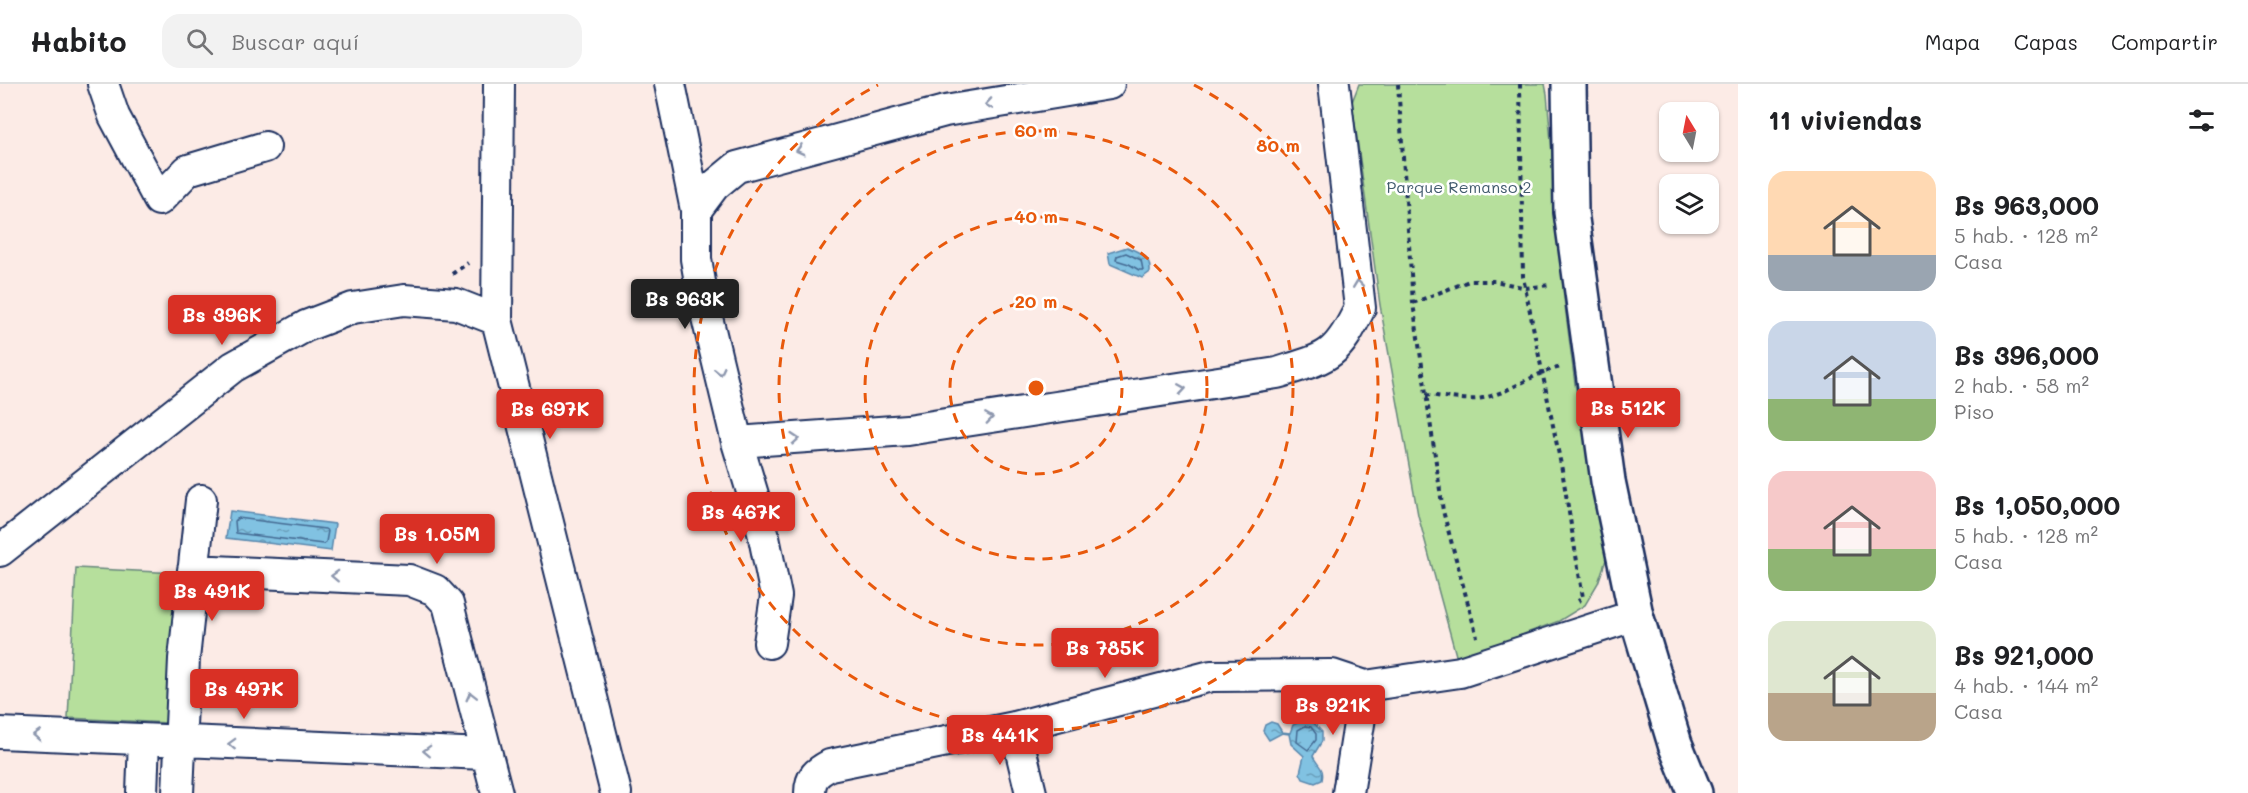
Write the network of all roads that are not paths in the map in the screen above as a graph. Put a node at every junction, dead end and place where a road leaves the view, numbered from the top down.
1 (103, 84) edge
2 (499, 84) edge
3 (670, 84) edge
4 (1109, 84) edge
5 (1334, 84) edge
6 (1569, 84) edge
7 (265, 147) dead end
8 (696, 210) junction
9 (496, 320) junction
10 (737, 442) junction
11 (201, 500) dead end
12 (0, 551) edge
13 (193, 570) junction
14 (1636, 615) junction
15 (769, 643) dead end
16 (1365, 686) junction
17 (1016, 727) junction
18 (0, 733) edge
19 (144, 740) junction
20 (181, 742) junction
21 (485, 754) junction
22 (142, 793) edge
23 (178, 793) edge
24 (496, 793) edge
25 (616, 793) edge
26 (810, 793) edge
27 (1031, 793) edge
28 (1348, 793) edge
29 (1695, 793) edge

1 - 7 street
2 - 9 street
3 - 8 street
4 -> 8 street
10 -> 5 street
6 - 14 street
8 -> 10 street
9 - 12 street
9 - 25 street
10 - 15 street
11 - 13 street
13 - 20 street
21 -> 13 street
14 - 16 street
14 - 29 street
16 - 17 street
16 - 28 street
17 - 26 street
17 - 27 street
19 -> 18 street
19 - 20 street
19 - 22 street
21 -> 20 street
20 - 23 street
21 - 24 street

